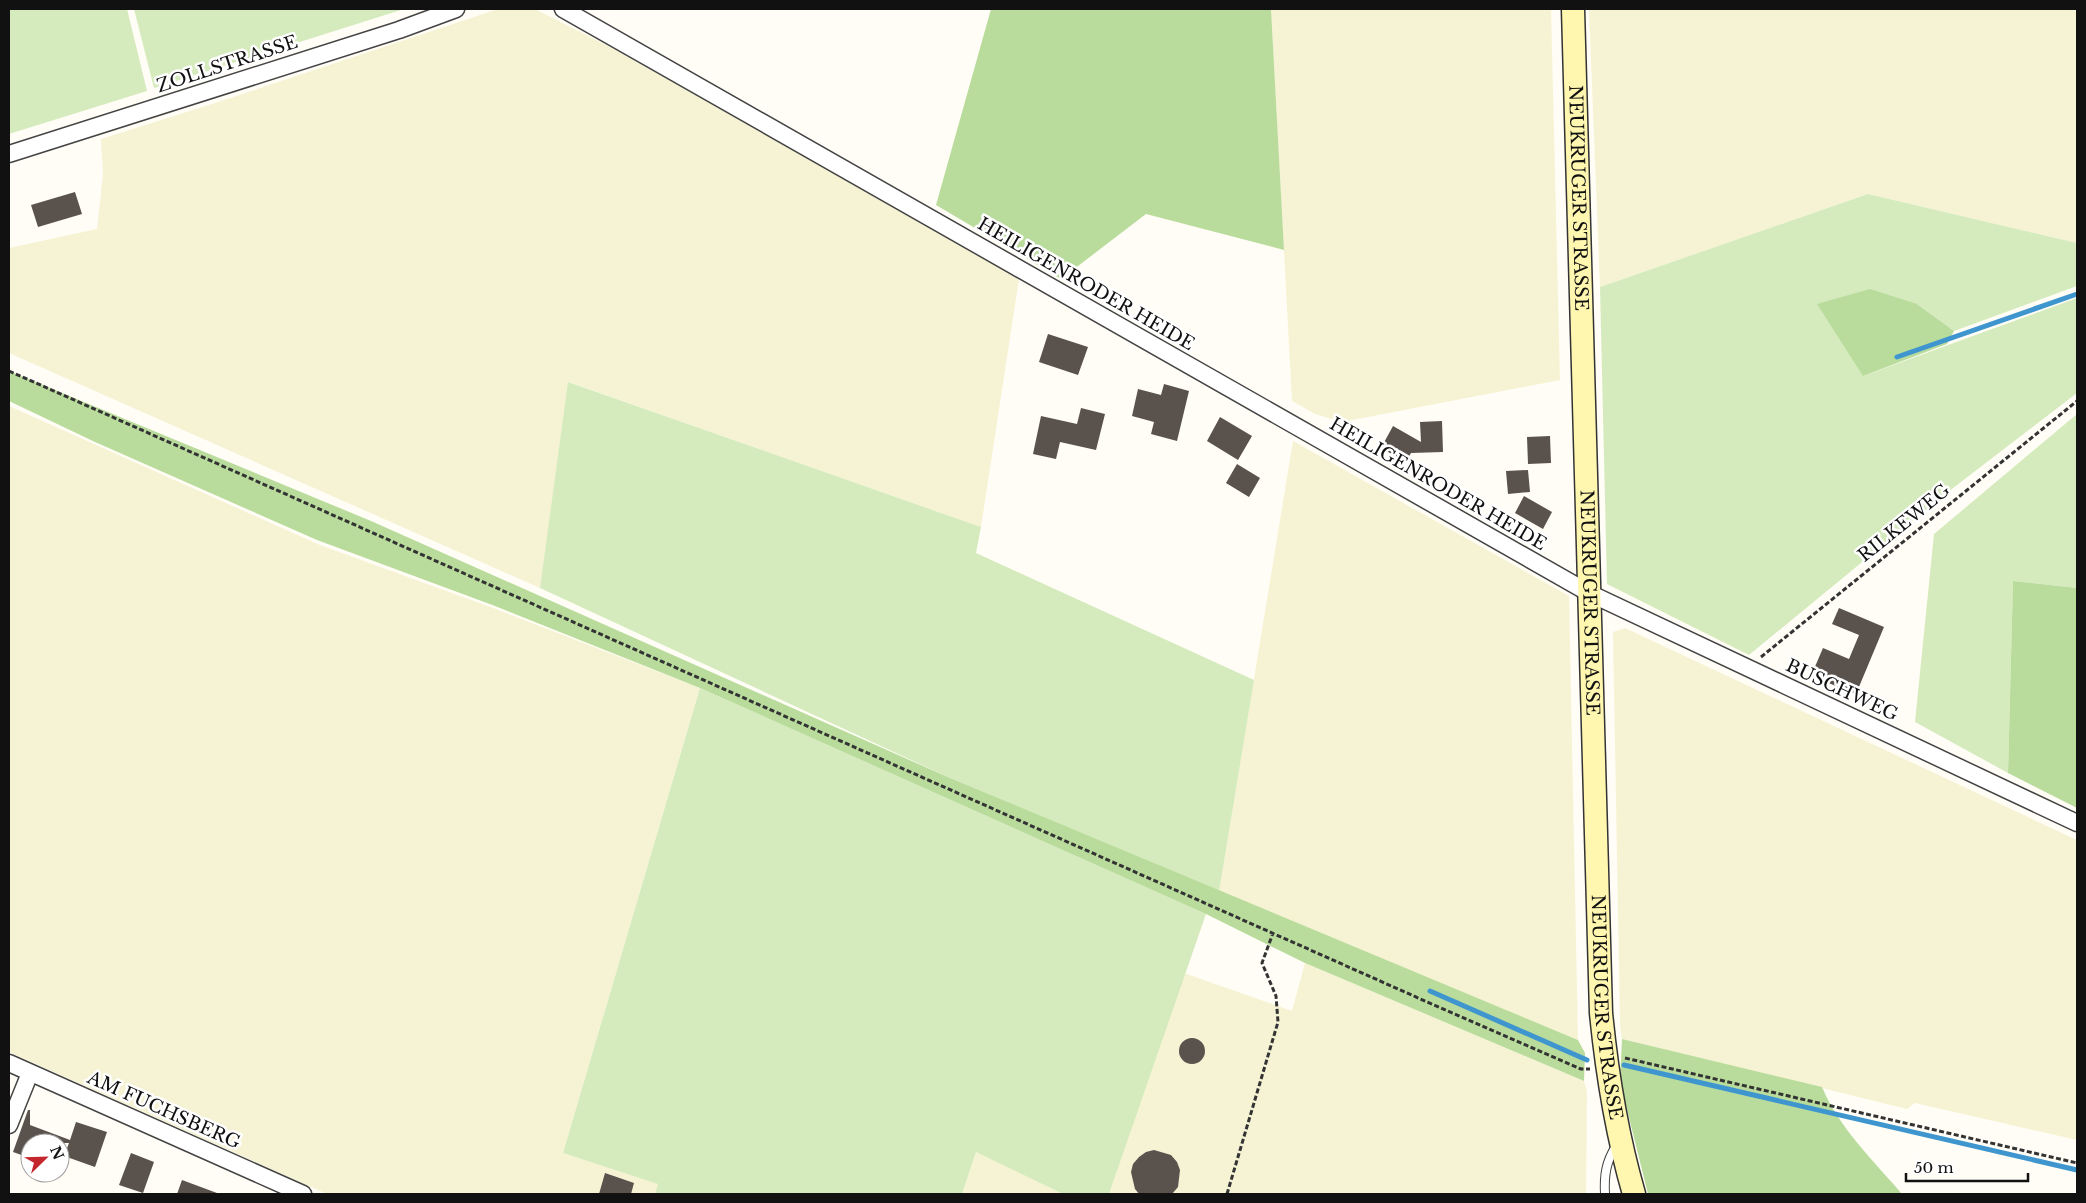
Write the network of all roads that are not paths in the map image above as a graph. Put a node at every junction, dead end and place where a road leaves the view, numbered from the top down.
1 (456, 9) edge
2 (563, 9) edge
3 (1573, 9) edge
4 (9, 154) edge
5 (1589, 593) junction
6 (2077, 823) edge
7 (9, 1063) edge
8 (30, 1073) junction
9 (9, 1125) edge
10 (1620, 1140) junction
11 (286, 1191) edge
12 (304, 1194) edge
13 (1605, 1194) edge
14 (1634, 1194) edge

1 - 4 street, ZOLLSTRASSE
2 - 5 street, HEILIGENRODER HEIDE
3 - 5 street, NEUKRUGER STRASSE
5 - 6 street, BUSCHWEG
5 - 10 street, NEUKRUGER STRASSE
7 - 8 street, AM FUCHSBERG
8 - 9 street
8 - 11 street, AM FUCHSBERG
10 - 13 lane
10 - 14 street, NEUKRUGER STRASSE
11 - 12 street, AM FUCHSBERG

